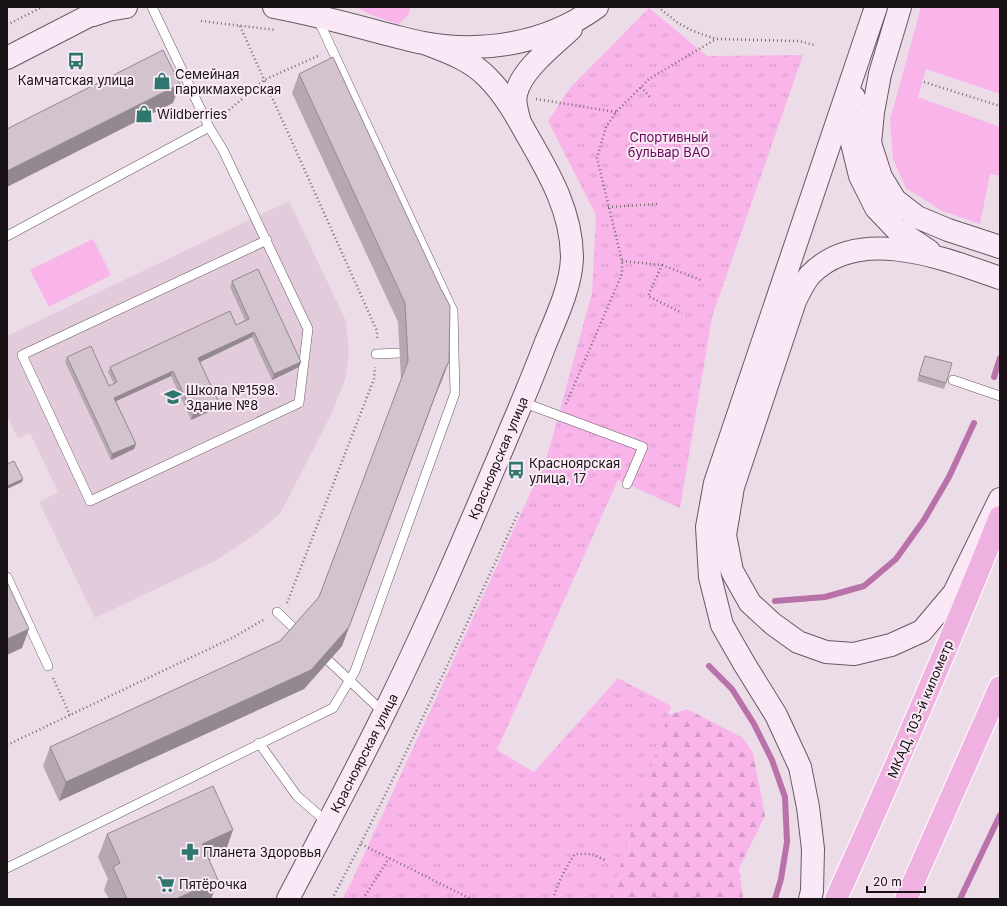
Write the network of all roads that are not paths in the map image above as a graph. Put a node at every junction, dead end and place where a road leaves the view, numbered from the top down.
1 (106, 7) edge
2 (126, 7) edge
3 (152, 7) edge
4 (274, 7) edge
5 (877, 7) edge
6 (900, 7) edge
7 (325, 12) edge
8 (590, 12) edge
9 (81, 20) junction
10 (424, 43) junction
11 (7, 58) edge
12 (521, 124) junction
13 (209, 127) junction
14 (7, 236) edge
15 (266, 240) junction
16 (1000, 247) edge
17 (939, 258) junction
18 (1000, 278) edge
19 (442, 352) edge
20 (454, 352) junction
21 (400, 353) dead end
22 (376, 354) dead end
23 (953, 380) dead end
24 (1000, 396) edge
25 (522, 402) junction
26 (627, 484) dead end
27 (1000, 499) edge
28 (1000, 517) edge
29 (7, 577) edge
30 (276, 612) dead end
31 (298, 632) edge
32 (329, 661) edge
33 (48, 666) road end
34 (350, 681) junction
35 (1000, 687) edge
36 (1000, 703) edge
37 (384, 713) junction
38 (984, 725) junction
39 (259, 743) junction
40 (278, 769) junction
41 (269, 774) dead end
42 (328, 823) junction
43 (7, 868) edge
44 (288, 899) edge
45 (810, 899) edge
46 (836, 899) edge
47 (906, 899) edge

1 - 9 main road
2 - 9 main road
3 - 13 lane
4 - 7 main road
5 - 17 main road
5 - 45 main road
6 - 16 main road
7 - 10 main road
7 - 20 lane
8 - 10 main road
8 - 12 main road
9 - 11 main road
10 - 12 main road, Красноярская улица
12 - 25 main road, Красноярская улица
13 - 14 lane
13 - 15 lane
15 - 15 lane
17 - 18 main road
17 - 27 main road
19 - 20 lane
20 - 34 lane
21 - 22 lane
23 - 24 lane
25 - 26 lane
25 - 37 main road, Красноярская улица
28 - 46 highway, МКАД, 103-й километр
29 - 33 lane
30 - 31 lane
32 - 34 lane
34 - 37 lane
34 - 39 lane
35 - 38 highway
36 - 38 main road
37 - 42 main road, Красноярская улица
38 - 47 highway
39 - 40 lane
39 - 43 lane
40 - 41 lane
40 - 42 lane
42 - 44 main road, Красноярская улица

